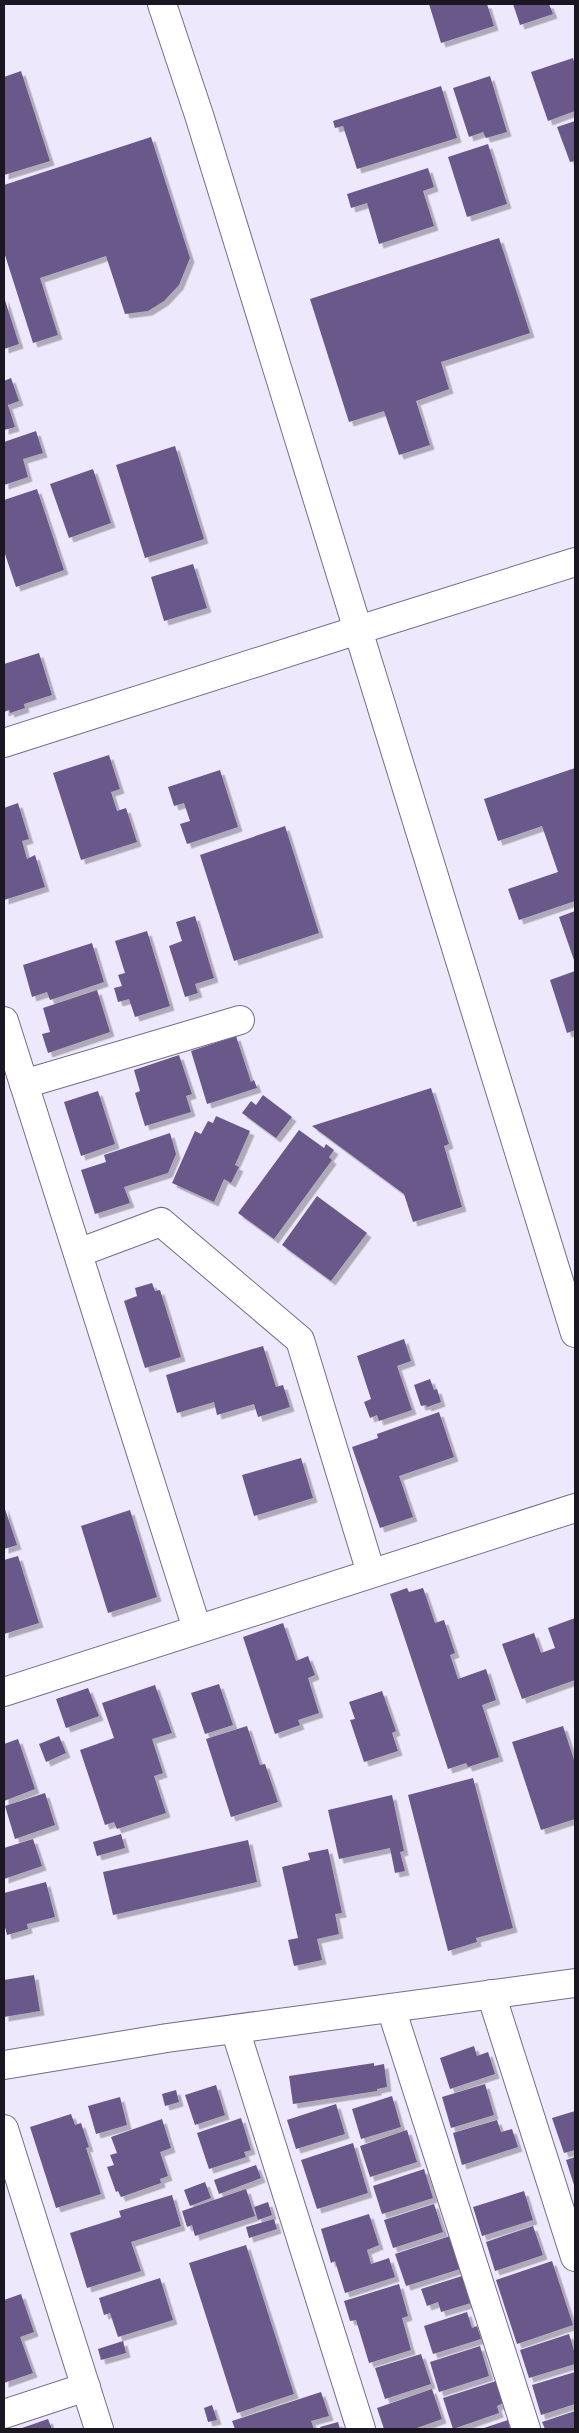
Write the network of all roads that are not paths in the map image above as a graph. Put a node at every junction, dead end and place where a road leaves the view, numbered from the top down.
1 (162, 4) edge
2 (575, 562) edge
3 (358, 630) junction
4 (4, 743) edge
5 (240, 1020) dead end
6 (4, 1021) edge
7 (24, 1084) junction
8 (78, 1252) junction
9 (575, 1333) edge
10 (575, 1508) edge
11 (371, 1573) junction
12 (197, 1629) junction
13 (4, 1692) edge
14 (575, 1982) edge
15 (491, 1994) junction
16 (391, 2008) junction
17 (235, 2029) junction
18 (4, 2065) edge
19 (4, 2129) edge
20 (575, 2258) edge
21 (86, 2387) junction
22 (4, 2414) edge
23 (99, 2429) edge
24 (361, 2429) edge
25 (526, 2429) edge

1 - 3 street
2 - 3 street
3 - 4 street
3 - 9 street
5 - 7 street
6 - 7 street
7 - 8 street
8 - 11 street
8 - 12 street
10 - 11 street
11 - 12 street
12 - 13 street
14 - 15 street
15 - 16 street
15 - 20 street
16 - 17 street
16 - 25 street
17 - 18 street
17 - 24 street
19 - 21 street
21 - 22 street
21 - 23 street

